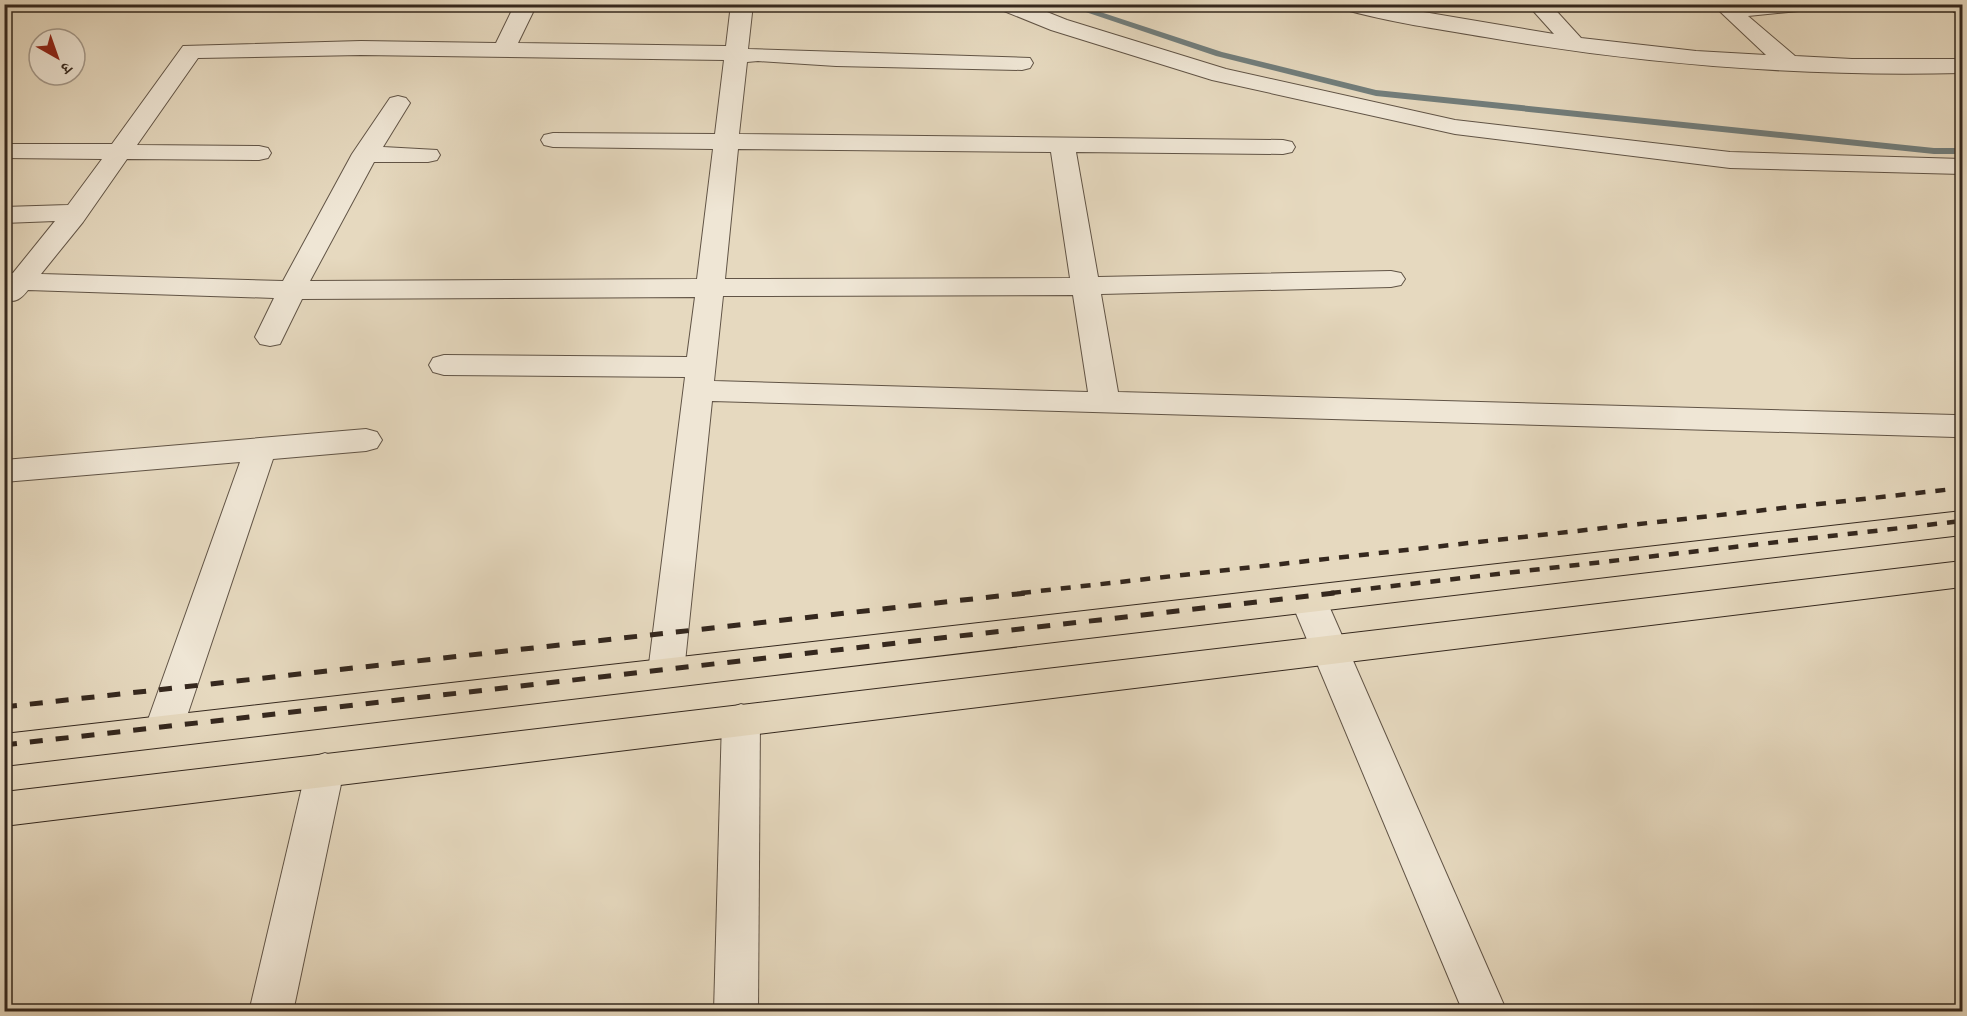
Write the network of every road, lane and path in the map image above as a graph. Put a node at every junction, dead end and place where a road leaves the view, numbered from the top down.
1 (526, 4) edge
2 (742, 4) edge
3 (1007, 4) edge
4 (1350, 4) edge
5 (1537, 4) edge
6 (1809, 4) edge
7 (1725, 8) edge
8 (1574, 43) junction
9 (504, 49) junction
10 (736, 55) junction
11 (1788, 62) junction
12 (1022, 63) dead end
13 (1962, 66) edge
14 (398, 103) dead end
15 (553, 140) dead end
16 (727, 141) junction
17 (1062, 145) junction
18 (1283, 147) dead end
19 (4, 151) edge
20 (119, 152) junction
21 (259, 153) dead end
22 (364, 154) junction
23 (428, 155) dead end
24 (1962, 167) edge
25 (76, 213) junction
26 (4, 215) edge
27 (1391, 279) dead end
28 (1086, 286) junction
29 (10, 288) edge
30 (710, 288) junction
31 (292, 290) junction
32 (270, 337) dead end
33 (444, 365) dead end
34 (699, 379) junction
35 (1105, 403) junction
36 (1955, 426) dead end
37 (366, 440) dead end
38 (260, 448) junction
39 (4, 471) edge
40 (1962, 523) edge
41 (1962, 574) edge
42 (1308, 599) junction
43 (1330, 650) junction
44 (666, 672) junction
45 (741, 720) junction
46 (163, 731) junction
47 (4, 750) edge
48 (325, 770) junction
49 (4, 809) edge
50 (271, 1011) edge
51 (736, 1011) edge
52 (1485, 1011) edge

1 - 9 street
2 - 10 street
3 - 24 street
4 - 8 street
5 - 8 street
6 - 7 street
7 - 11 street
8 - 11 street
9 - 10 street
9 - 20 street
10 - 12 street
10 - 16 street
11 - 13 street
14 - 22 street
15 - 16 street
16 - 17 street
16 - 30 street
17 - 18 street
17 - 28 street
19 - 20 street
20 - 21 street
20 - 25 street
22 - 23 street
22 - 31 street
25 - 26 street
25 - 29 street
27 - 28 street
28 - 30 street
28 - 35 street
29 - 31 street
30 - 31 street
30 - 34 street
31 - 32 street
33 - 34 street
34 - 35 street
34 - 44 street
35 - 36 street
37 - 38 street
38 - 39 street
38 - 46 street
40 - 42 main road
41 - 43 main road
42 - 43 street
42 - 44 main road
43 - 45 main road
43 - 52 street
44 - 46 main road
45 - 48 main road
45 - 51 street
46 - 47 main road
48 - 49 main road
48 - 50 street

